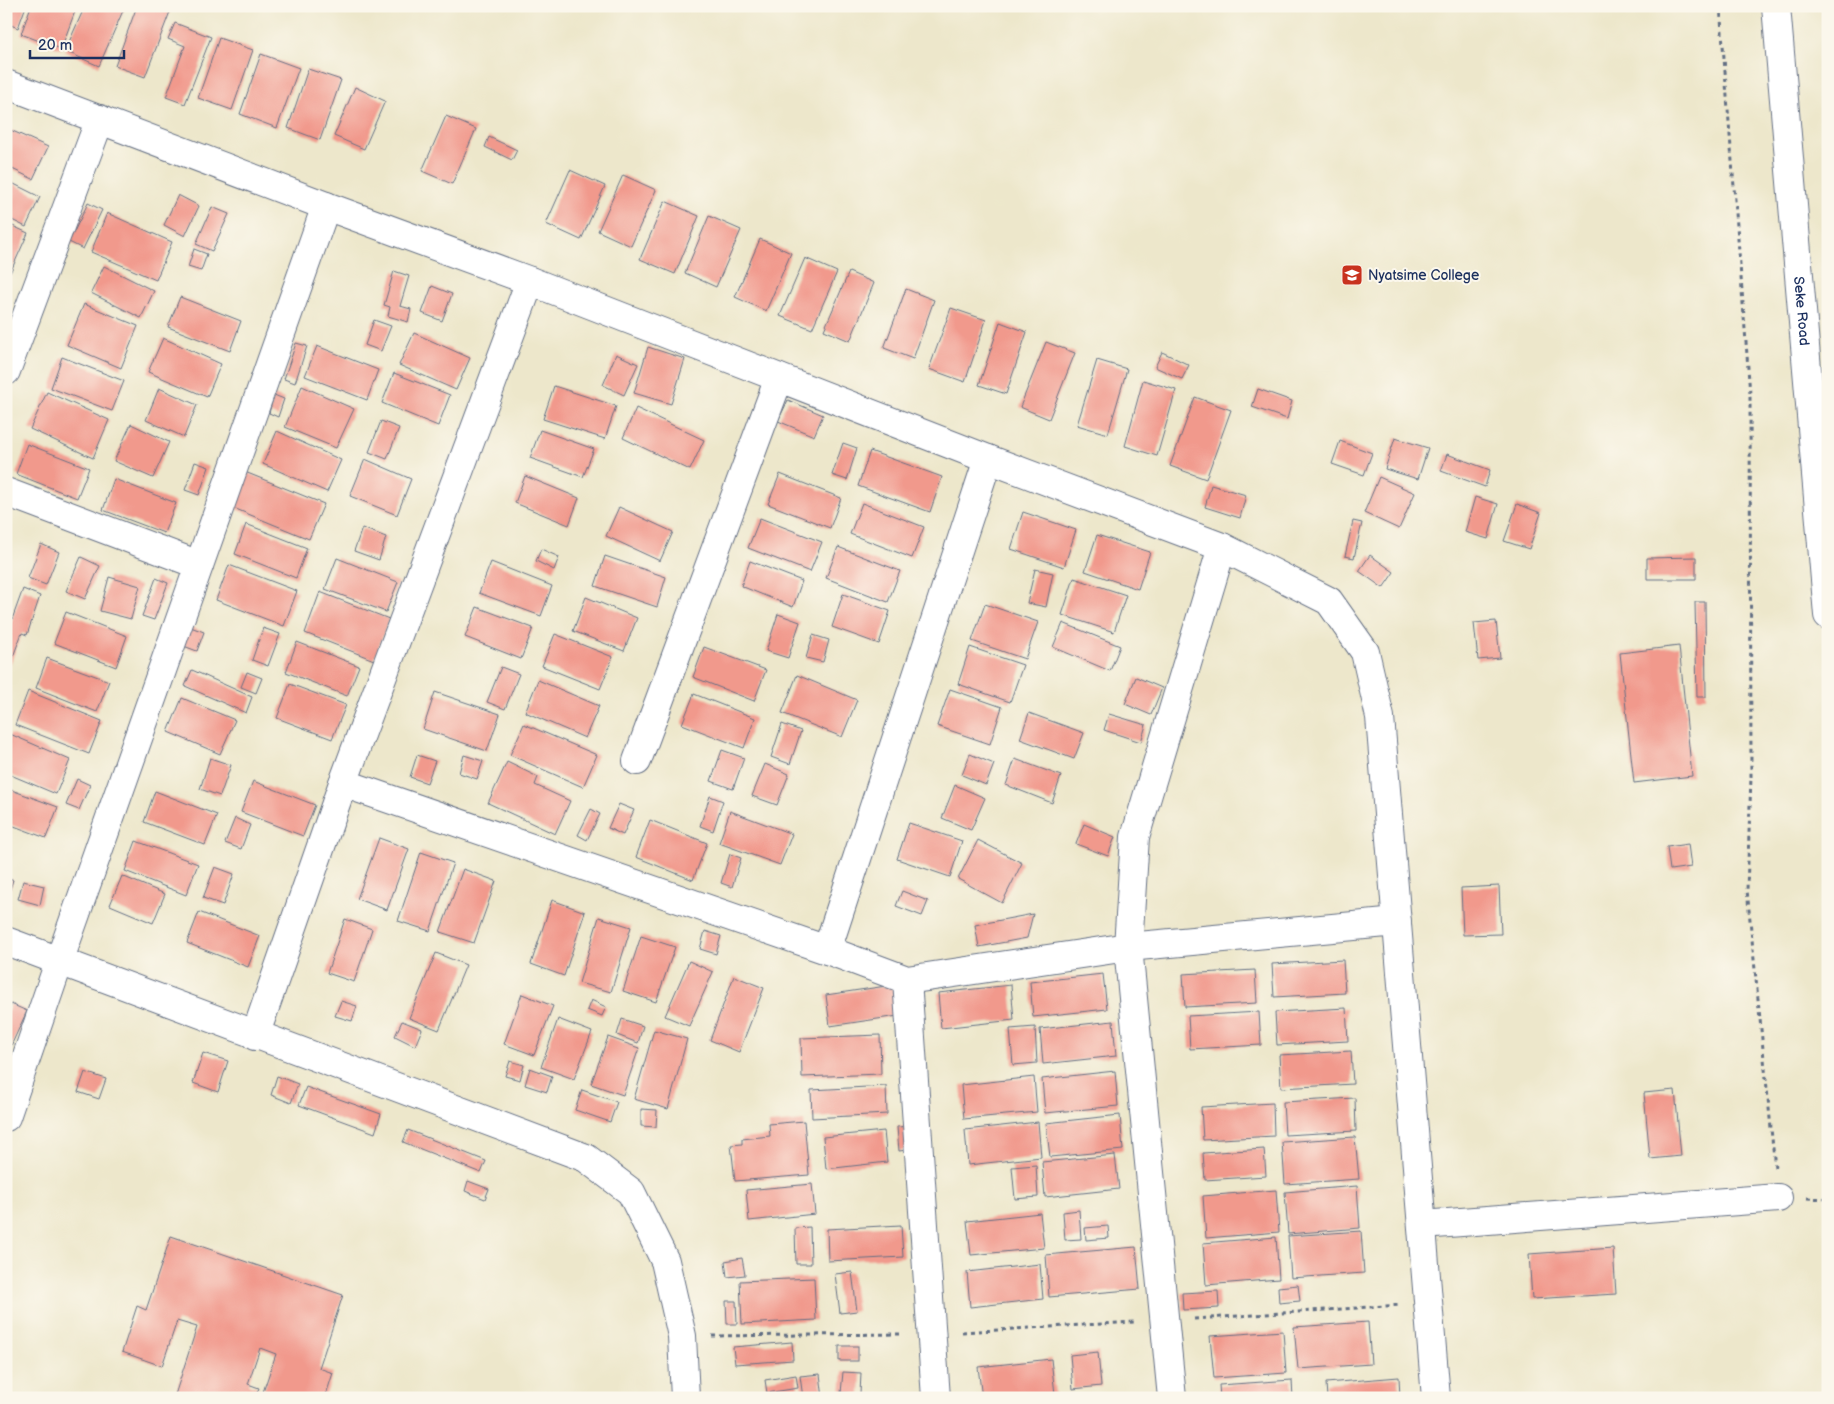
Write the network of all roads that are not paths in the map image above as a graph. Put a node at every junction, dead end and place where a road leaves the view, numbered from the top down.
1 (1776, 6) edge
2 (6, 84) edge
3 (100, 119) junction
4 (326, 206) junction
5 (530, 281) junction
6 (6, 371) edge
7 (779, 378) junction
8 (988, 459) junction
9 (6, 492) edge
10 (1222, 547) junction
11 (199, 565) junction
12 (1828, 615) edge
13 (637, 761) dead end
14 (343, 783) junction
15 (1397, 922) junction
16 (6, 941) edge
17 (1128, 947) junction
18 (827, 950) junction
19 (59, 962) junction
20 (907, 980) junction
21 (255, 1036) junction
22 (6, 1117) edge
23 (1778, 1198) road end
24 (1422, 1225) junction
25 (685, 1398) edge
26 (936, 1398) edge
27 (1172, 1398) edge
28 (1436, 1398) edge

1 - 12 street, Seke Road
2 - 3 street
3 - 4 street
3 - 6 street
4 - 5 street
4 - 11 street
5 - 7 street
5 - 14 street
7 - 8 street
7 - 13 street
8 - 10 street
8 - 18 street
9 - 11 street
10 - 15 street
10 - 17 street
11 - 19 street
14 - 18 street
14 - 21 street
15 - 17 street
15 - 24 street
16 - 19 street
17 - 20 street
17 - 27 street
18 - 20 street
19 - 21 street
19 - 22 street
20 - 26 street
21 - 25 street
23 - 24 street
24 - 28 street

